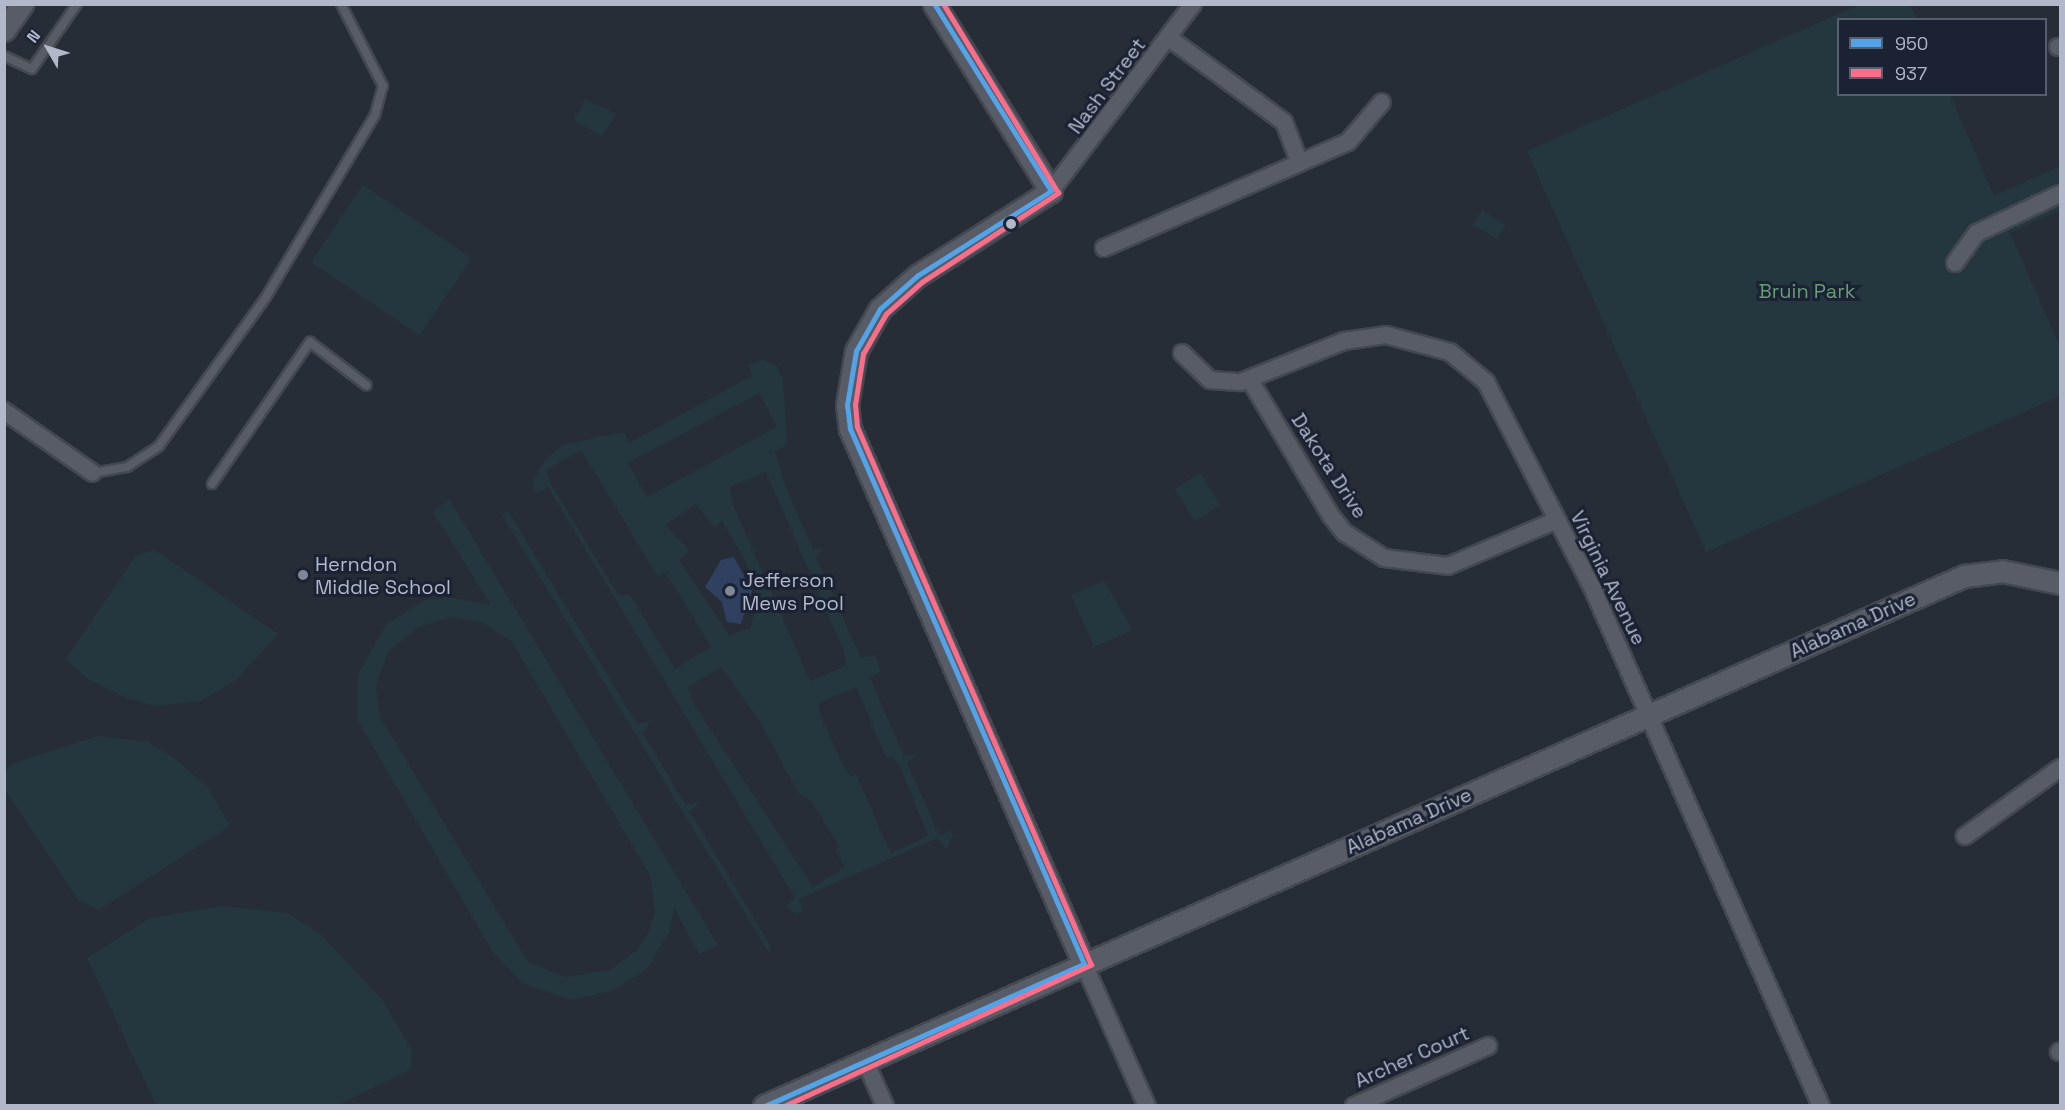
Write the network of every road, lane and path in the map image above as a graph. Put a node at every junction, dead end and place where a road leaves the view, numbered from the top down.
1 (22, 4) edge
2 (77, 4) edge
3 (341, 4) edge
4 (934, 4) edge
5 (1193, 4) edge
6 (4, 30) edge
7 (1169, 38) junction
8 (4, 56) edge
9 (1383, 102) dead end
10 (1299, 161) junction
11 (1051, 191) junction
12 (2061, 194) edge
13 (1104, 248) dead end
14 (1955, 263) dead end
15 (1182, 352) dead end
16 (1250, 380) junction
17 (366, 386) dead end
18 (4, 411) edge
19 (93, 473) joint
20 (212, 484) dead end
21 (1557, 520) junction
22 (2061, 583) edge
23 (1648, 715) junction
24 (2061, 768) edge
25 (1965, 836) dead end
26 (1084, 964) junction
27 (1488, 1046) dead end
28 (865, 1061) junction
29 (764, 1106) edge
30 (885, 1106) edge
31 (1147, 1106) edge
32 (1354, 1106) edge
33 (1821, 1106) edge

1 - 6 street
2 - 8 lane
3 - 19 lane
4 - 11 street
5 - 7 street, Nash Street
7 - 10 street
7 - 11 street, Nash Street
9 - 10 street
10 - 13 street
11 - 26 street
12 - 14 street
15 - 16 street, Virginia Avenue
16 - 21 street, Dakota Drive
16 - 21 street, Virginia Avenue
17 - 20 lane
18 - 19 street
21 - 23 street, Virginia Avenue
22 - 23 street, Alabama Drive
23 - 26 street, Alabama Drive
23 - 33 street, Virginia Avenue
24 - 25 street
26 - 28 street, Alabama Drive
26 - 31 street
27 - 32 street, Archer Court
28 - 29 street, Alabama Drive
28 - 30 street

